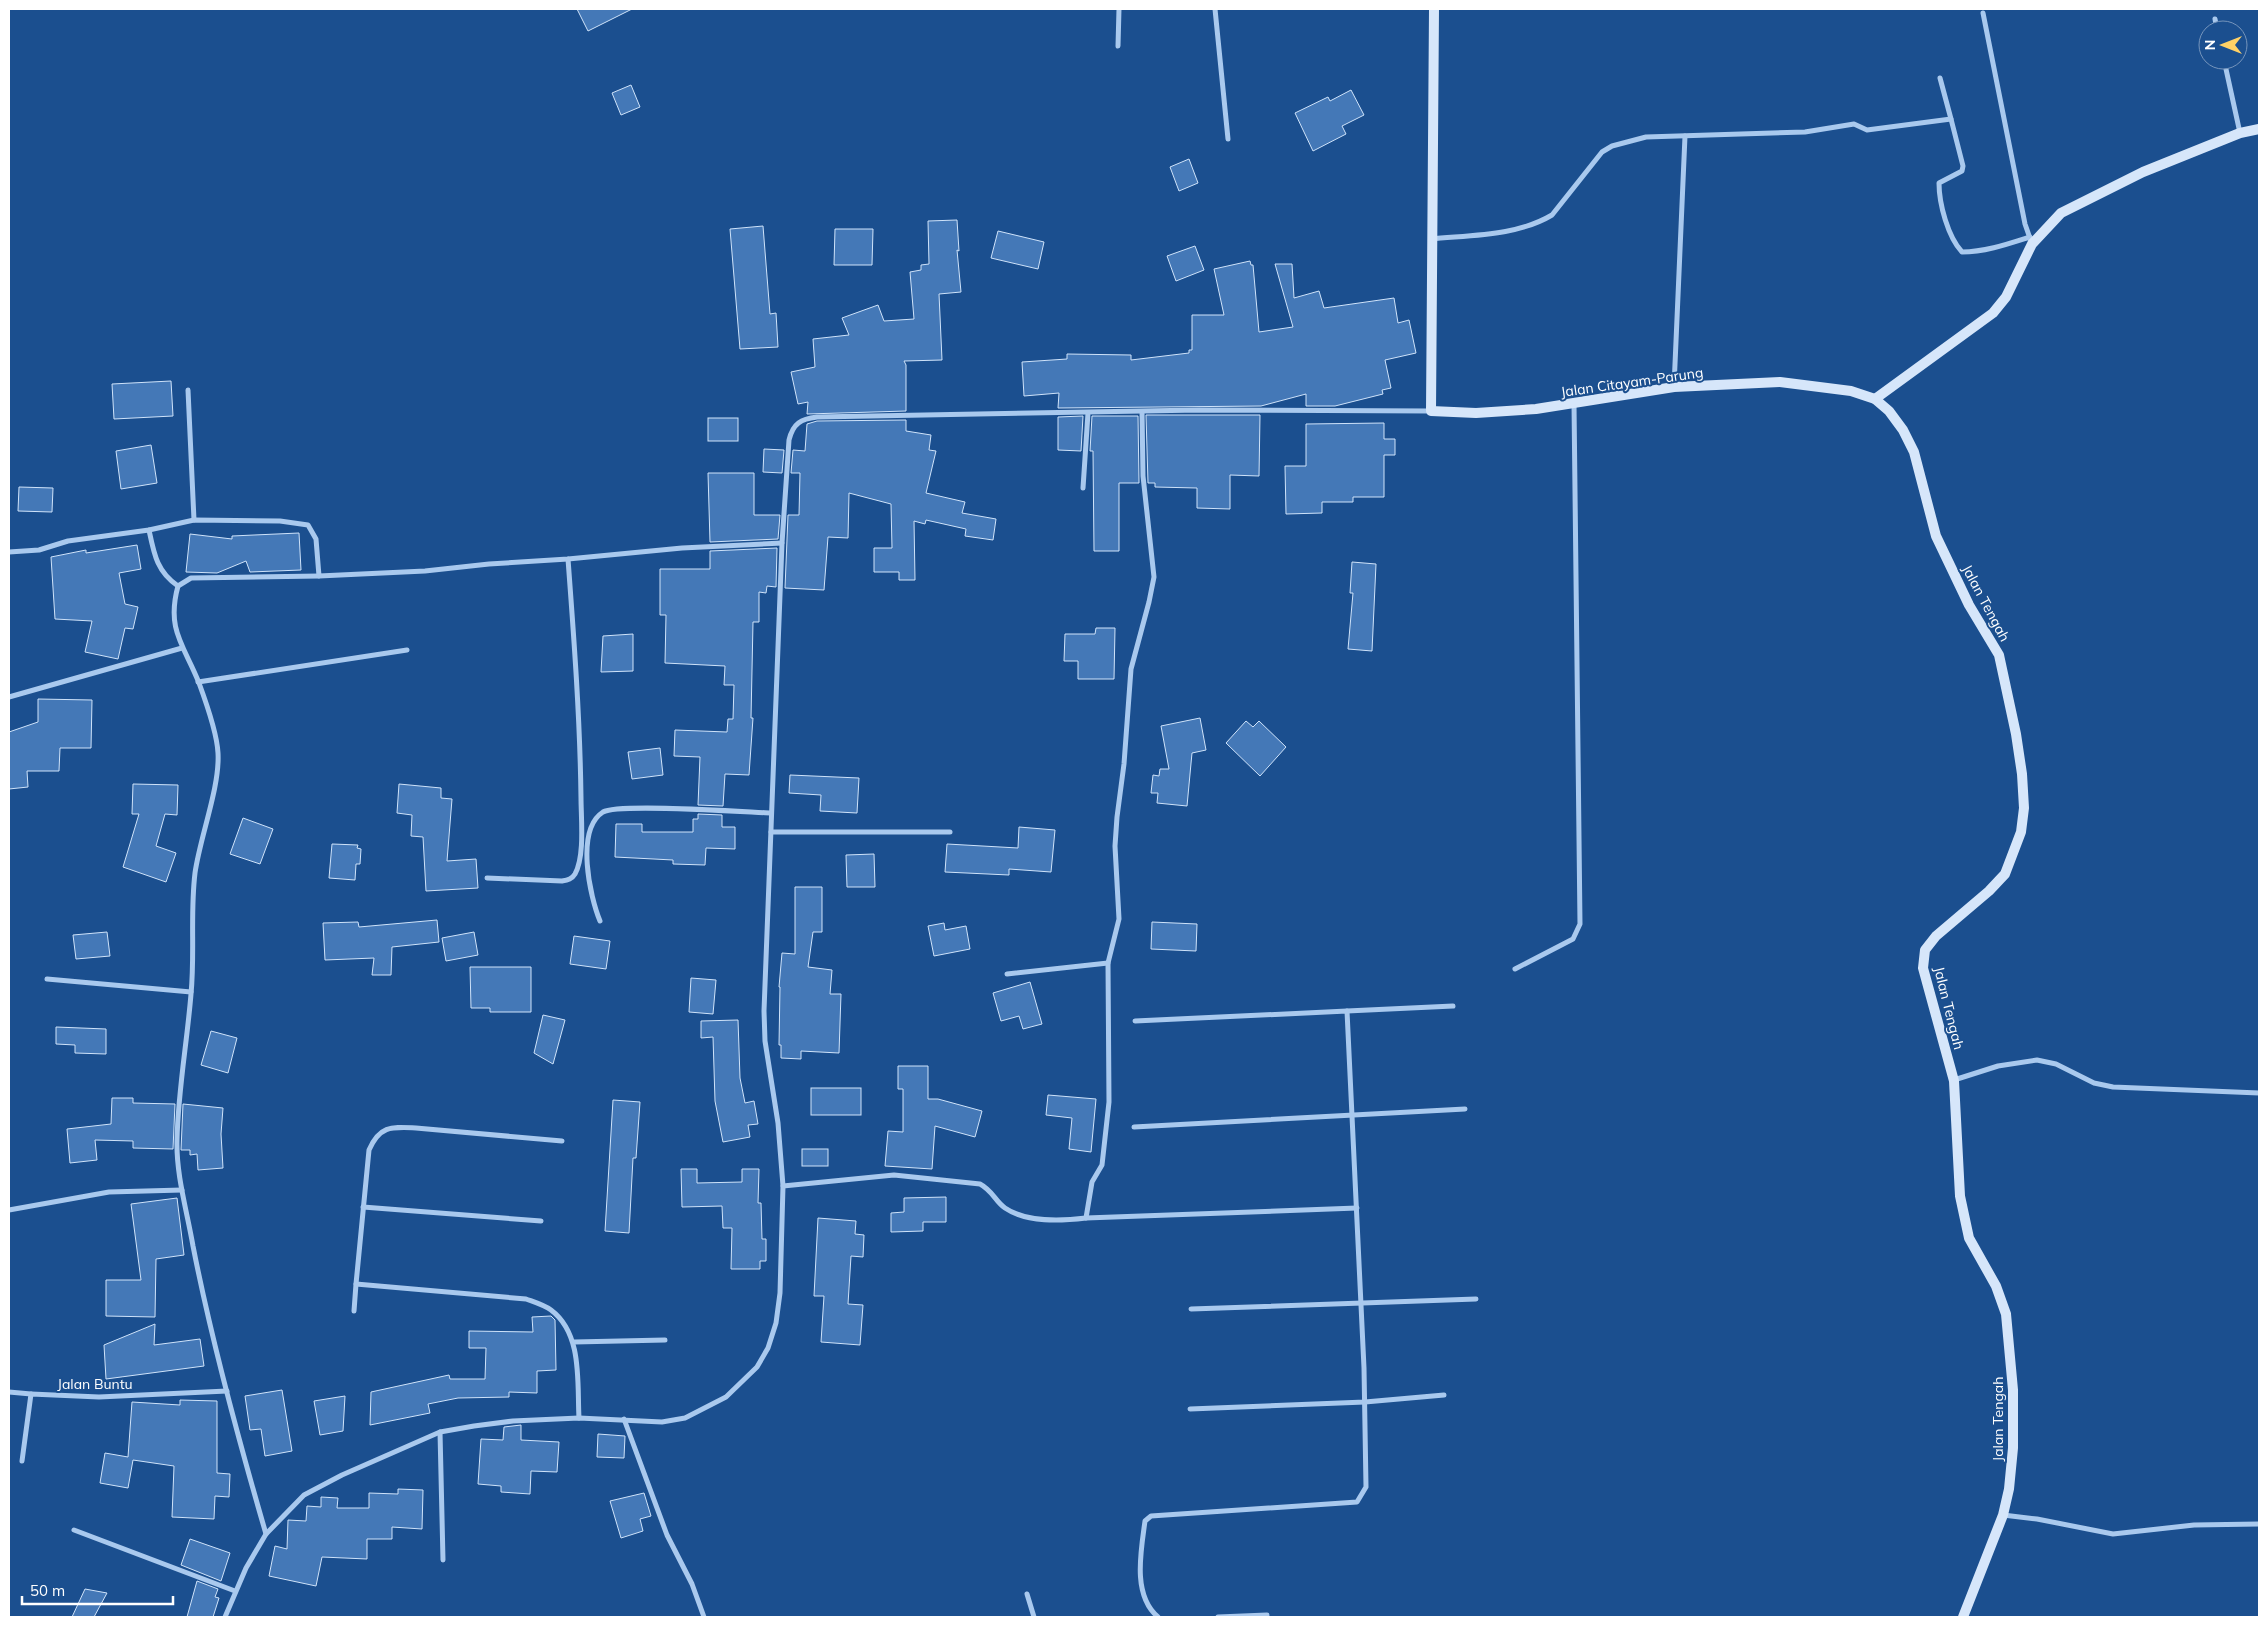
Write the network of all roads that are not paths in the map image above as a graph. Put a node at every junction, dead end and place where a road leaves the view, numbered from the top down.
1 (1119, 9) edge
2 (1215, 9) edge
3 (1434, 9) edge
4 (1983, 13) dead end
5 (1118, 46) dead end
6 (2226, 70) edge
7 (1940, 78) dead end
8 (1951, 119) junction
9 (2259, 129) edge
10 (2240, 133) junction
11 (1685, 136) junction
12 (1228, 139) dead end
13 (1431, 239) junction
14 (2031, 241) junction
15 (1674, 387) junction
16 (188, 390) dead end
17 (1875, 398) junction
18 (1574, 404) junction
19 (1430, 411) junction
20 (1142, 412) junction
21 (1088, 413) junction
22 (1083, 488) dead end
23 (194, 520) junction
24 (149, 530) junction
25 (782, 543) junction
26 (9, 552) edge
27 (568, 559) junction
28 (320, 576) junction
29 (178, 586) junction
30 (182, 648) junction
31 (407, 650) dead end
32 (198, 682) junction
33 (9, 697) edge
34 (772, 814) junction
35 (771, 832) junction
36 (950, 832) dead end
37 (487, 878) dead end
38 (600, 921) dead end
39 (1108, 963) junction
40 (1515, 969) dead end
41 (1007, 974) dead end
42 (47, 979) dead end
43 (192, 992) junction
44 (1453, 1006) dead end
45 (1347, 1010) junction
46 (1135, 1021) dead end
47 (1954, 1080) junction
48 (2259, 1093) edge
49 (1465, 1109) dead end
50 (1352, 1116) junction
51 (1134, 1128) dead end
52 (562, 1141) dead end
53 (783, 1186) junction
54 (182, 1190) junction
55 (363, 1207) junction
56 (1357, 1208) junction
57 (9, 1210) edge
58 (1086, 1218) junction
59 (541, 1221) dead end
60 (356, 1284) junction
61 (1476, 1299) dead end
62 (1361, 1302) junction
63 (1191, 1309) dead end
64 (354, 1311) dead end
65 (665, 1340) dead end
66 (574, 1342) junction
67 (227, 1391) junction
68 (9, 1392) edge
69 (31, 1394) junction
70 (1444, 1395) dead end
71 (1364, 1402) junction
72 (1190, 1409) dead end
73 (580, 1418) junction
74 (624, 1419) junction
75 (440, 1432) junction
76 (22, 1461) dead end
77 (2003, 1515) junction
78 (2259, 1524) edge
79 (74, 1530) dead end
80 (266, 1534) junction
81 (444, 1560) dead end
82 (235, 1591) junction
83 (1027, 1594) dead end
84 (1267, 1615) dead end
85 (225, 1617) edge
86 (704, 1617) edge
87 (1034, 1617) edge
88 (1158, 1617) edge
89 (1218, 1617) edge
90 (1964, 1617) edge

1 - 5 street
2 - 12 street
3 - 13 main road
4 - 14 street
6 - 10 street
7 - 8 street
8 - 11 street
8 - 14 street
9 - 10 main road
10 - 14 main road
11 - 13 street
11 - 15 street
13 - 19 main road
14 - 17 main road
15 - 17 main road, Jalan Citayam-Parung
15 - 18 main road, Jalan Citayam-Parung
16 - 23 street
17 - 47 main road, Jalan Tengah
18 - 19 main road, Jalan Citayam-Parung
18 - 40 street
19 - 20 street
20 - 21 street
20 - 39 street
21 - 22 street
21 - 25 street
23 - 24 street
23 - 28 street
24 - 26 street
24 - 29 street
25 - 27 street
25 - 34 street
27 - 28 street
27 - 37 street
28 - 29 street
29 - 30 street
30 - 32 street
30 - 33 street
31 - 32 street
32 - 43 street
34 - 35 street
34 - 38 street
35 - 36 street
35 - 53 street
39 - 41 street
39 - 58 street
42 - 43 street
43 - 54 street
44 - 45 street
45 - 46 street
45 - 50 street
47 - 48 street
47 - 77 main road, Jalan Tengah
49 - 50 street
50 - 51 street
50 - 56 street
52 - 55 street
53 - 58 street
53 - 74 street
54 - 57 street
54 - 67 street
55 - 59 street
55 - 60 street
56 - 58 street
56 - 62 street
60 - 64 street
60 - 66 street
61 - 62 street
62 - 63 street
62 - 71 street
65 - 66 street
66 - 73 street
67 - 69 street, Jalan Buntu
67 - 80 street
68 - 69 street, Jalan Buntu
69 - 76 street
70 - 71 street
71 - 72 street
71 - 88 street
73 - 74 street
73 - 75 street
74 - 86 street
75 - 80 street
75 - 81 street
77 - 78 street
77 - 90 main road, Jalan Tengah
79 - 82 street
80 - 82 street
82 - 85 street
83 - 87 street
84 - 89 street

